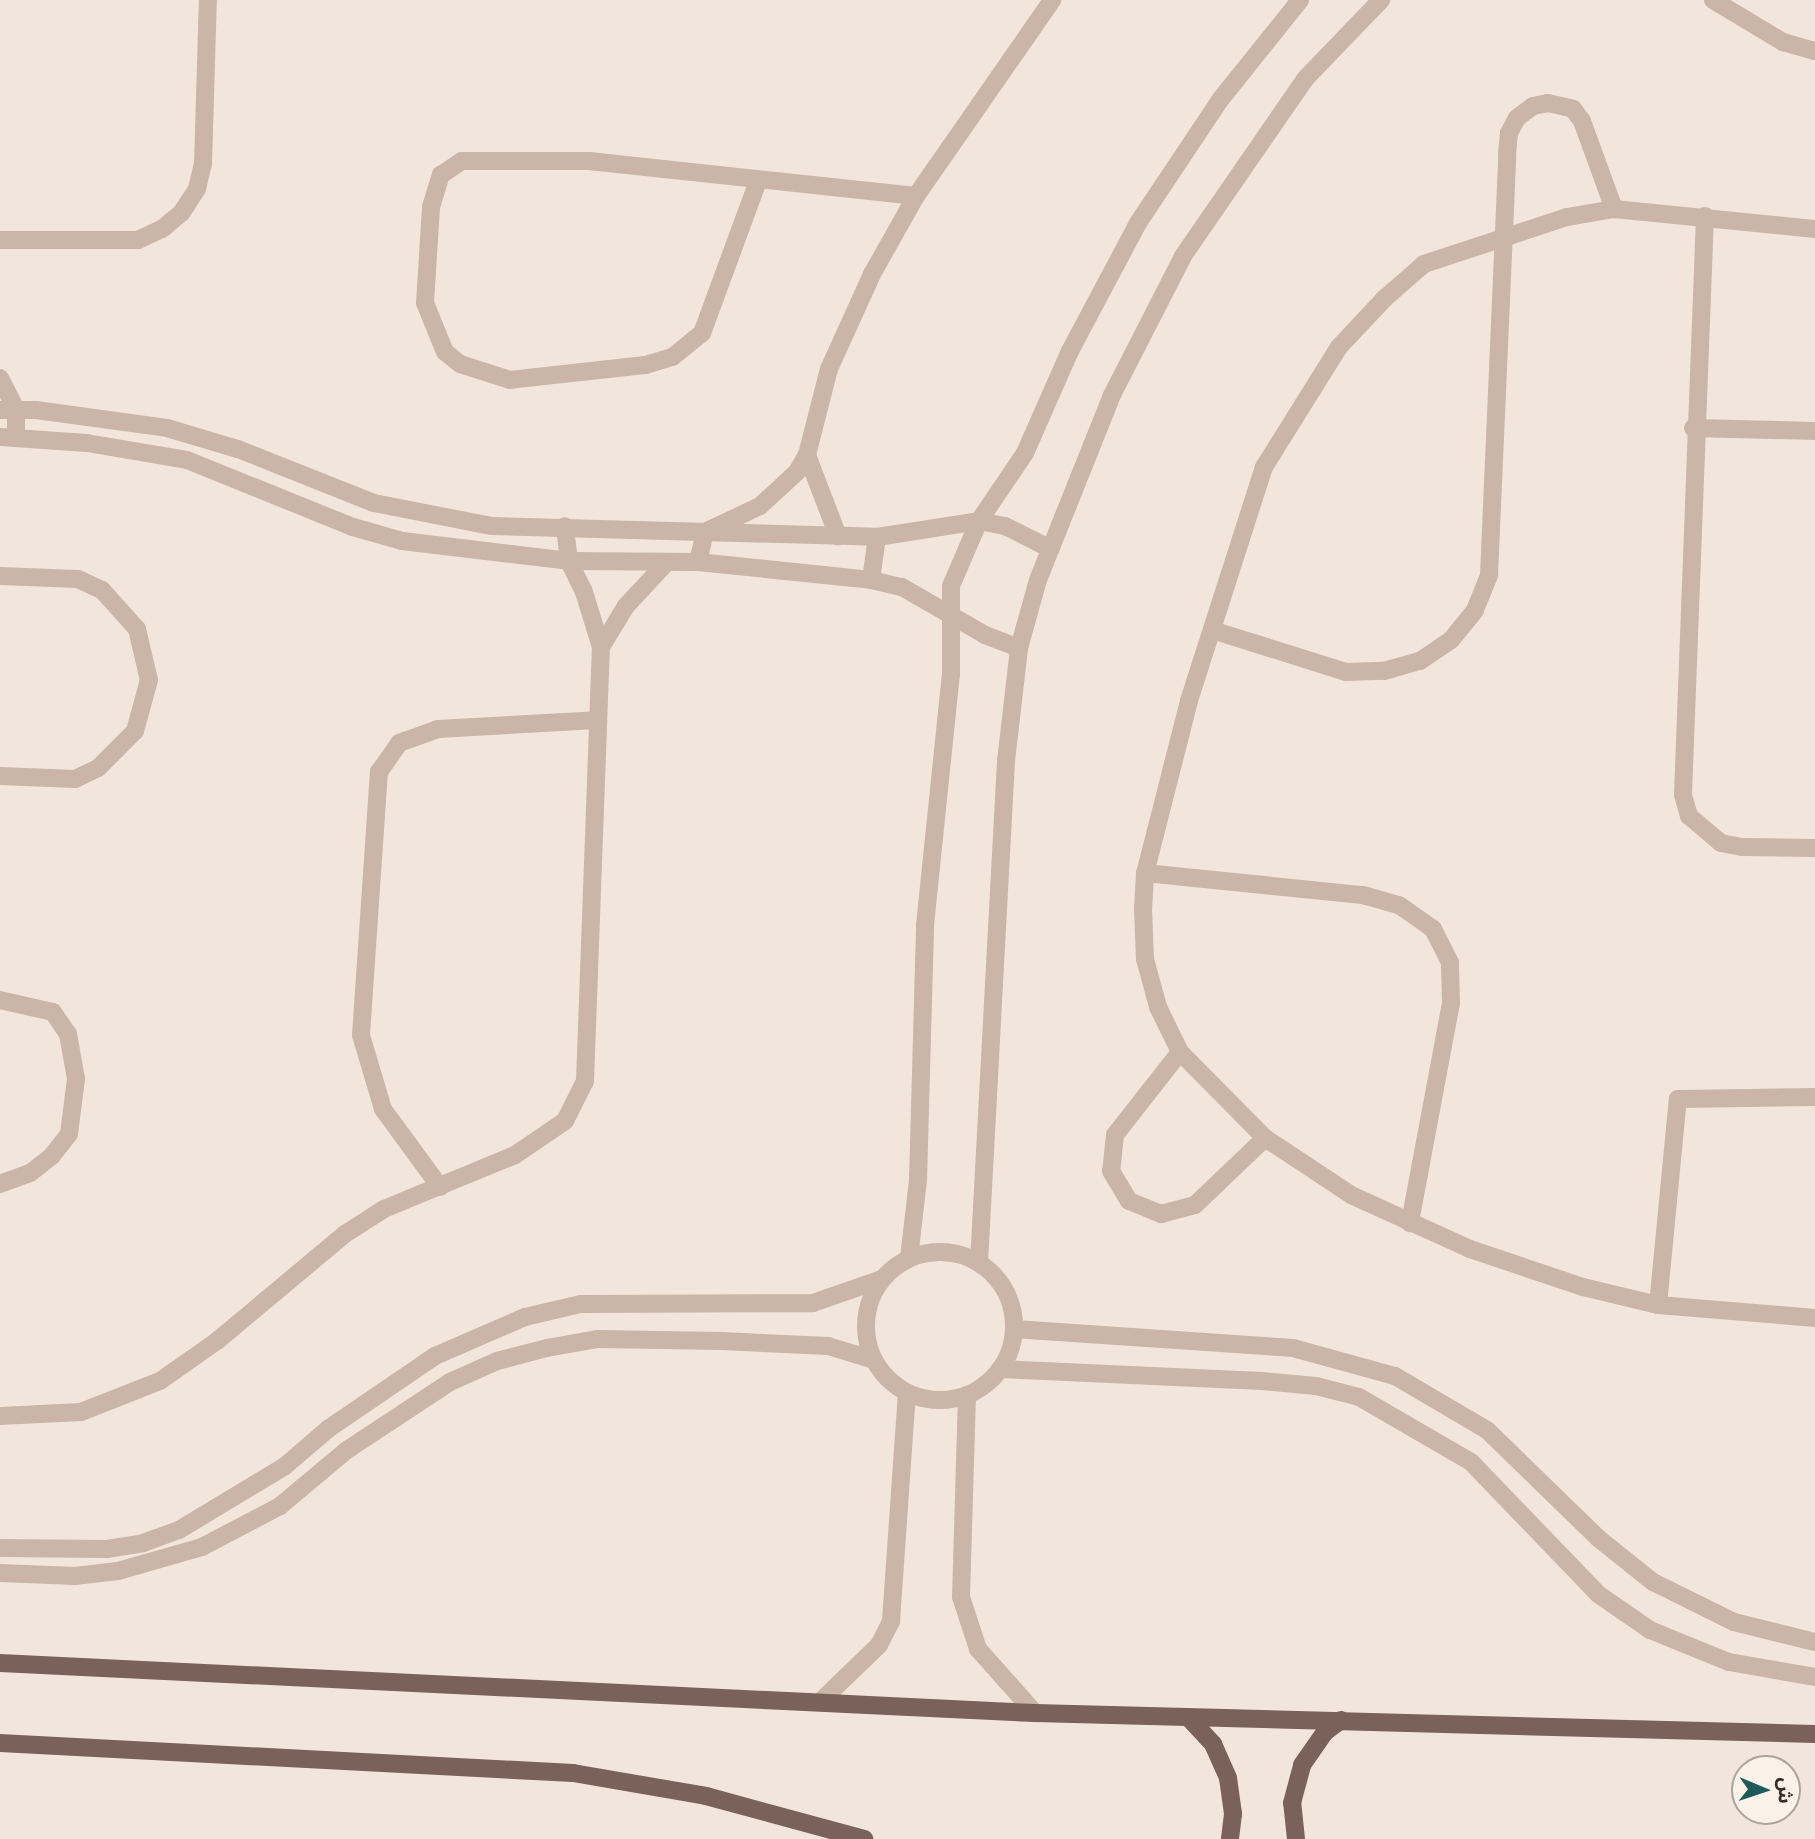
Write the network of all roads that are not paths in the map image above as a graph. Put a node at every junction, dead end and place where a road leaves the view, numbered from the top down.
1 (208, 0) edge
2 (1052, 0) edge
3 (1300, 0) edge
4 (1381, 0) edge
5 (1713, 0) edge
6 (1815, 51) edge
7 (758, 181) junction
8 (916, 195) junction
9 (1614, 209) junction
10 (1705, 216) junction
11 (1815, 229) edge
12 (1507, 234) junction
13 (0, 240) edge
14 (0, 378) edge
15 (8, 410) edge
16 (1693, 428) junction
17 (1815, 431) edge
18 (8, 437) edge
19 (807, 455) junction
20 (979, 521) junction
21 (565, 526) junction
22 (705, 532) junction
23 (838, 536) junction
24 (877, 537) junction
25 (1051, 549) junction
26 (569, 561) junction
27 (667, 562) junction
28 (698, 562) junction
29 (0, 576) edge
30 (871, 580) junction
31 (949, 612) junction
32 (1212, 630) junction
33 (601, 647) junction
34 (1019, 649) junction
35 (597, 720) junction
36 (0, 776) edge
37 (1815, 848) edge
38 (1145, 873) junction
39 (0, 1000) edge
40 (1180, 1052) junction
41 (1815, 1097) edge
42 (1265, 1138) junction
43 (0, 1184) edge
44 (440, 1187) junction
45 (1410, 1223) junction
46 (909, 1258) junction
47 (979, 1263) junction
48 (882, 1279) junction
49 (1658, 1306) junction
50 (1815, 1318) edge
51 (1013, 1329) junction
52 (874, 1360) junction
53 (1000, 1369) junction
54 (908, 1393) junction
55 (967, 1395) junction
56 (0, 1416) edge
57 (0, 1548) edge
58 (0, 1573) edge
59 (1815, 1642) edge
60 (0, 1663) edge
61 (1815, 1677) edge
62 (821, 1701) junction
63 (1035, 1713) junction
64 (1188, 1717) junction
65 (1341, 1720) junction
66 (1815, 1734) edge
67 (0, 1743) edge
68 (864, 1839) edge
69 (1230, 1839) edge
70 (1296, 1839) edge

1 - 13 street
2 - 8 street
3 - 20 street
4 - 25 street
5 - 6 street
7 - 7 street
7 - 8 street
8 - 19 street
9 - 10 street
9 - 12 street
9 - 12 street
10 - 11 street
10 - 16 street
12 - 32 street
12 - 32 street
14 - 15 street
15 - 18 street
15 - 21 street
16 - 17 street
16 - 37 street
18 - 26 street
19 - 22 street
19 - 23 street
20 - 24 street
20 - 25 street
20 - 31 street
21 - 22 street
21 - 26 street
22 - 23 street
22 - 28 street
23 - 24 street
24 - 30 street
25 - 34 street
26 - 27 street
26 - 33 street
27 - 28 street
27 - 33 street
28 - 30 street
29 - 36 street
30 - 31 street
31 - 34 street
31 - 46 street
32 - 38 street
33 - 35 street
34 - 47 street
35 - 44 street
35 - 44 street
38 - 40 street
38 - 45 street
39 - 43 street
40 - 42 street
40 - 42 street
41 - 49 street
42 - 45 street
44 - 56 street
45 - 49 street
46 - 47 street
46 - 48 street
47 - 51 street
48 - 52 street
48 - 57 street
49 - 50 street
51 - 53 street
51 - 59 street
52 - 54 street
52 - 58 street
53 - 55 street
53 - 61 street
54 - 55 street
54 - 62 street
55 - 63 street
60 - 62 main road
62 - 63 main road
63 - 64 main road
64 - 65 main road
64 - 69 main road
65 - 66 main road
65 - 70 main road
67 - 68 main road

